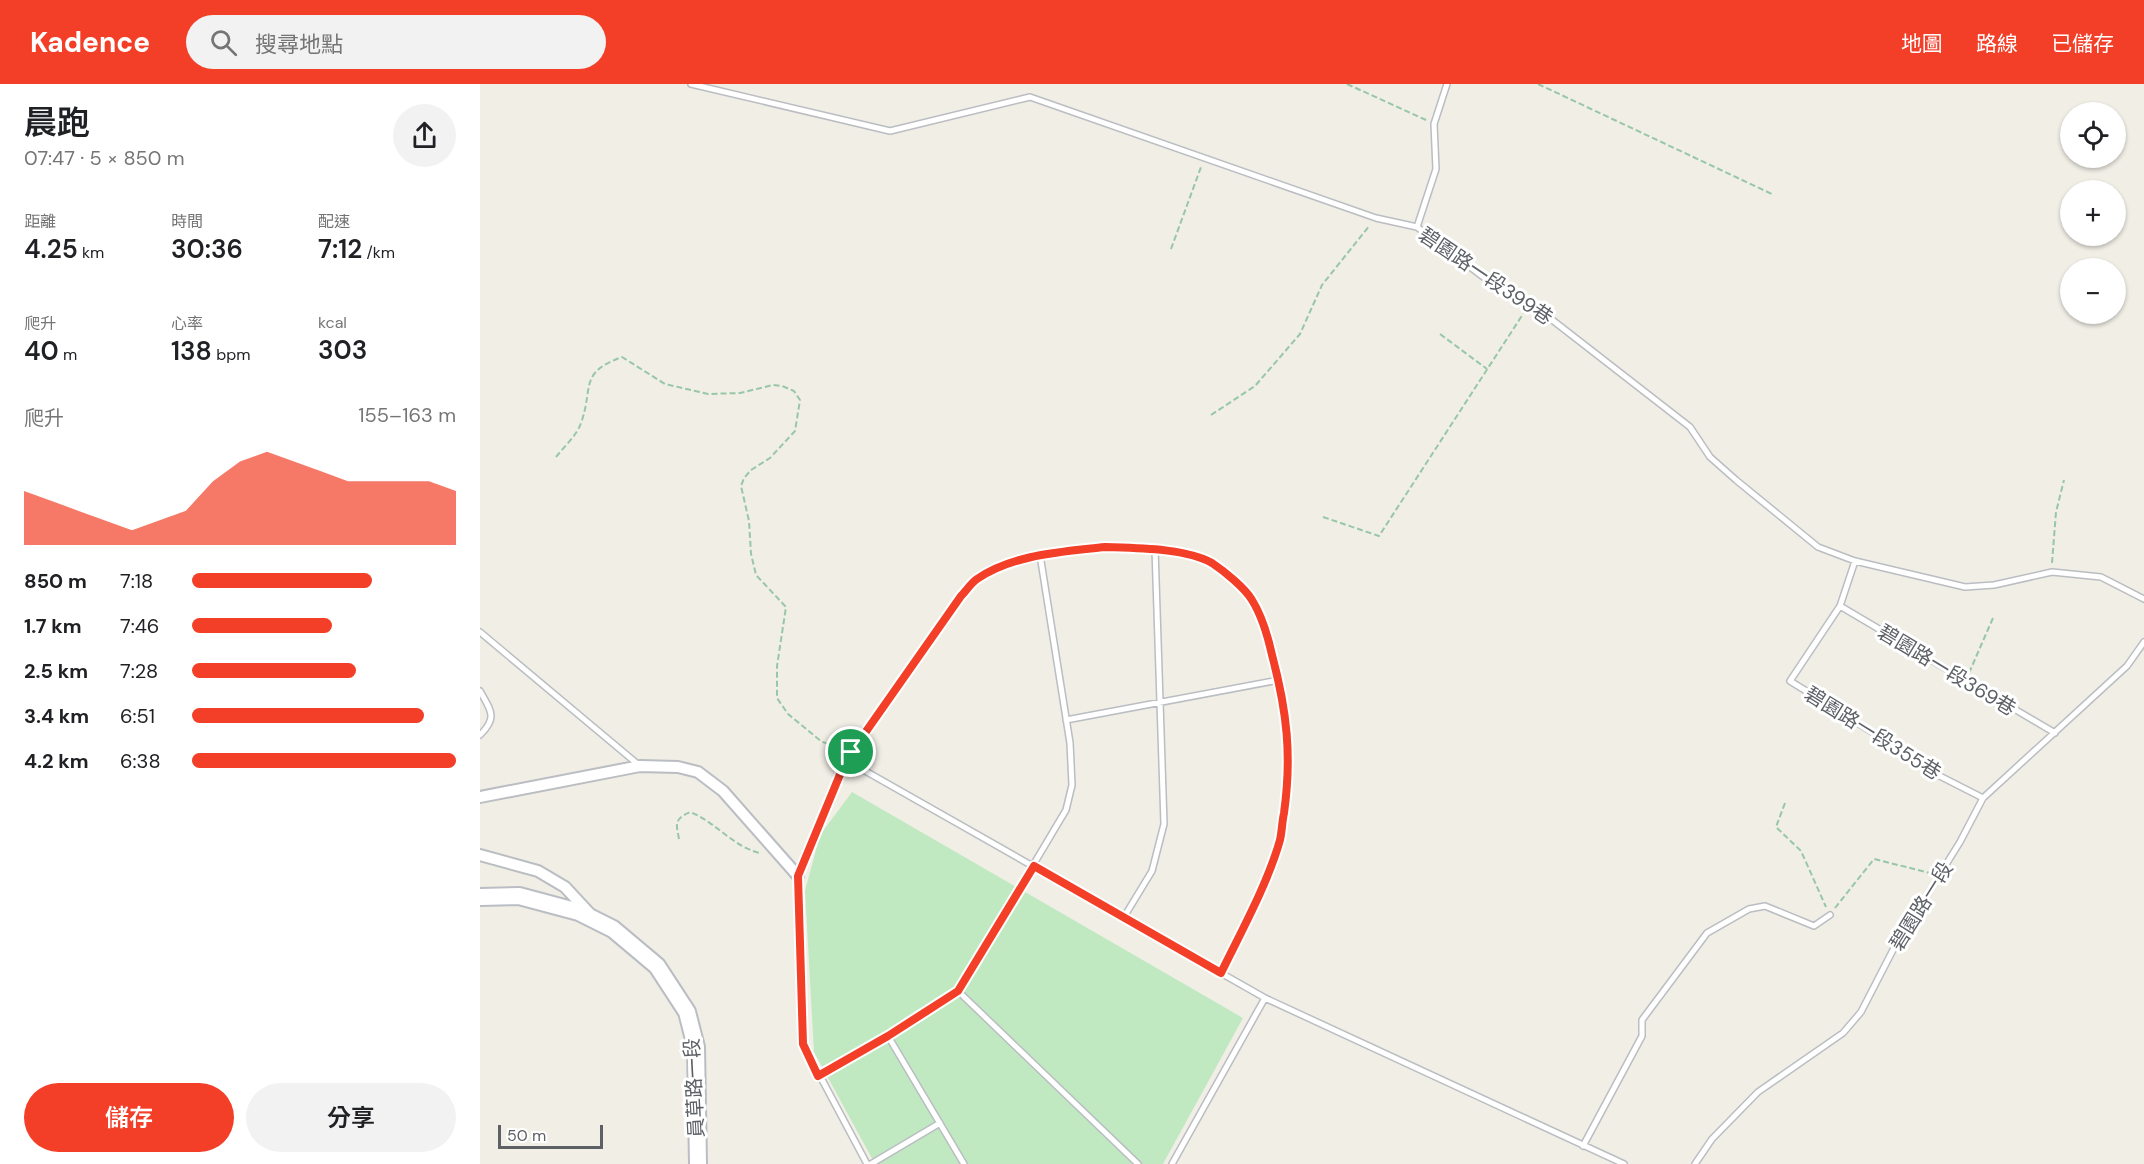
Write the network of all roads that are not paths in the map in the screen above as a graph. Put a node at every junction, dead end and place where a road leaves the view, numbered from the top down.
1 (691, 84) edge
2 (1447, 84) edge
3 (1417, 227) junction
4 (1155, 549) junction
5 (1040, 555) junction
6 (1855, 561) junction
7 (2144, 599) edge
8 (1840, 606) junction
9 (480, 632) edge
10 (2144, 642) edge
11 (1279, 680) junction
12 (480, 691) edge
13 (1160, 703) junction
14 (1066, 720) junction
15 (2055, 733) junction
16 (480, 735) edge
17 (846, 760) junction
18 (640, 766) junction
19 (480, 797) edge
20 (1983, 798) junction
21 (480, 855) edge
22 (1034, 866) junction
23 (798, 876) junction
24 (480, 897) edge
25 (1830, 915) road end
26 (1124, 918) junction
27 (596, 921) junction
28 (1221, 973) junction
29 (958, 991) junction
30 (1265, 998) junction
31 (888, 1036) junction
32 (818, 1076) junction
33 (940, 1123) junction
34 (1583, 1146) junction
35 (698, 1164) edge
36 (869, 1164) edge
37 (964, 1164) edge
38 (1138, 1164) edge
39 (1172, 1164) edge
40 (1624, 1164) edge
41 (1695, 1164) edge

1 - 3 lane, 碧園路一段399巷
2 - 3 lane
3 - 6 lane, 碧園路一段399巷
4 - 5 lane
4 - 11 lane
4 - 13 lane
5 - 14 lane
5 - 17 lane
6 - 7 lane, 碧園路一段399巷
6 - 8 lane, 碧園路一段355巷
8 - 15 lane, 碧園路一段369巷
8 - 20 lane, 碧園路一段355巷
9 - 18 lane
10 - 15 lane, 碧園路一段
11 - 13 lane
11 - 28 lane
12 - 16 lane
13 - 14 lane
13 - 26 lane
14 - 22 lane
15 - 20 lane, 碧園路一段
17 - 22 lane
17 - 23 lane
18 - 19 street
18 - 23 street
20 - 41 lane, 碧園路一段
21 - 27 street
22 - 26 lane
22 - 29 lane
23 - 32 lane
24 - 27 main road, 員草路一段
25 - 34 lane
26 - 28 lane
27 - 35 main road, 員草路一段
28 - 30 lane
29 - 31 lane
29 - 38 lane
30 - 34 lane
30 - 39 lane
31 - 32 lane
31 - 33 lane
32 - 36 lane
33 - 36 lane
33 - 37 lane
34 - 40 lane

